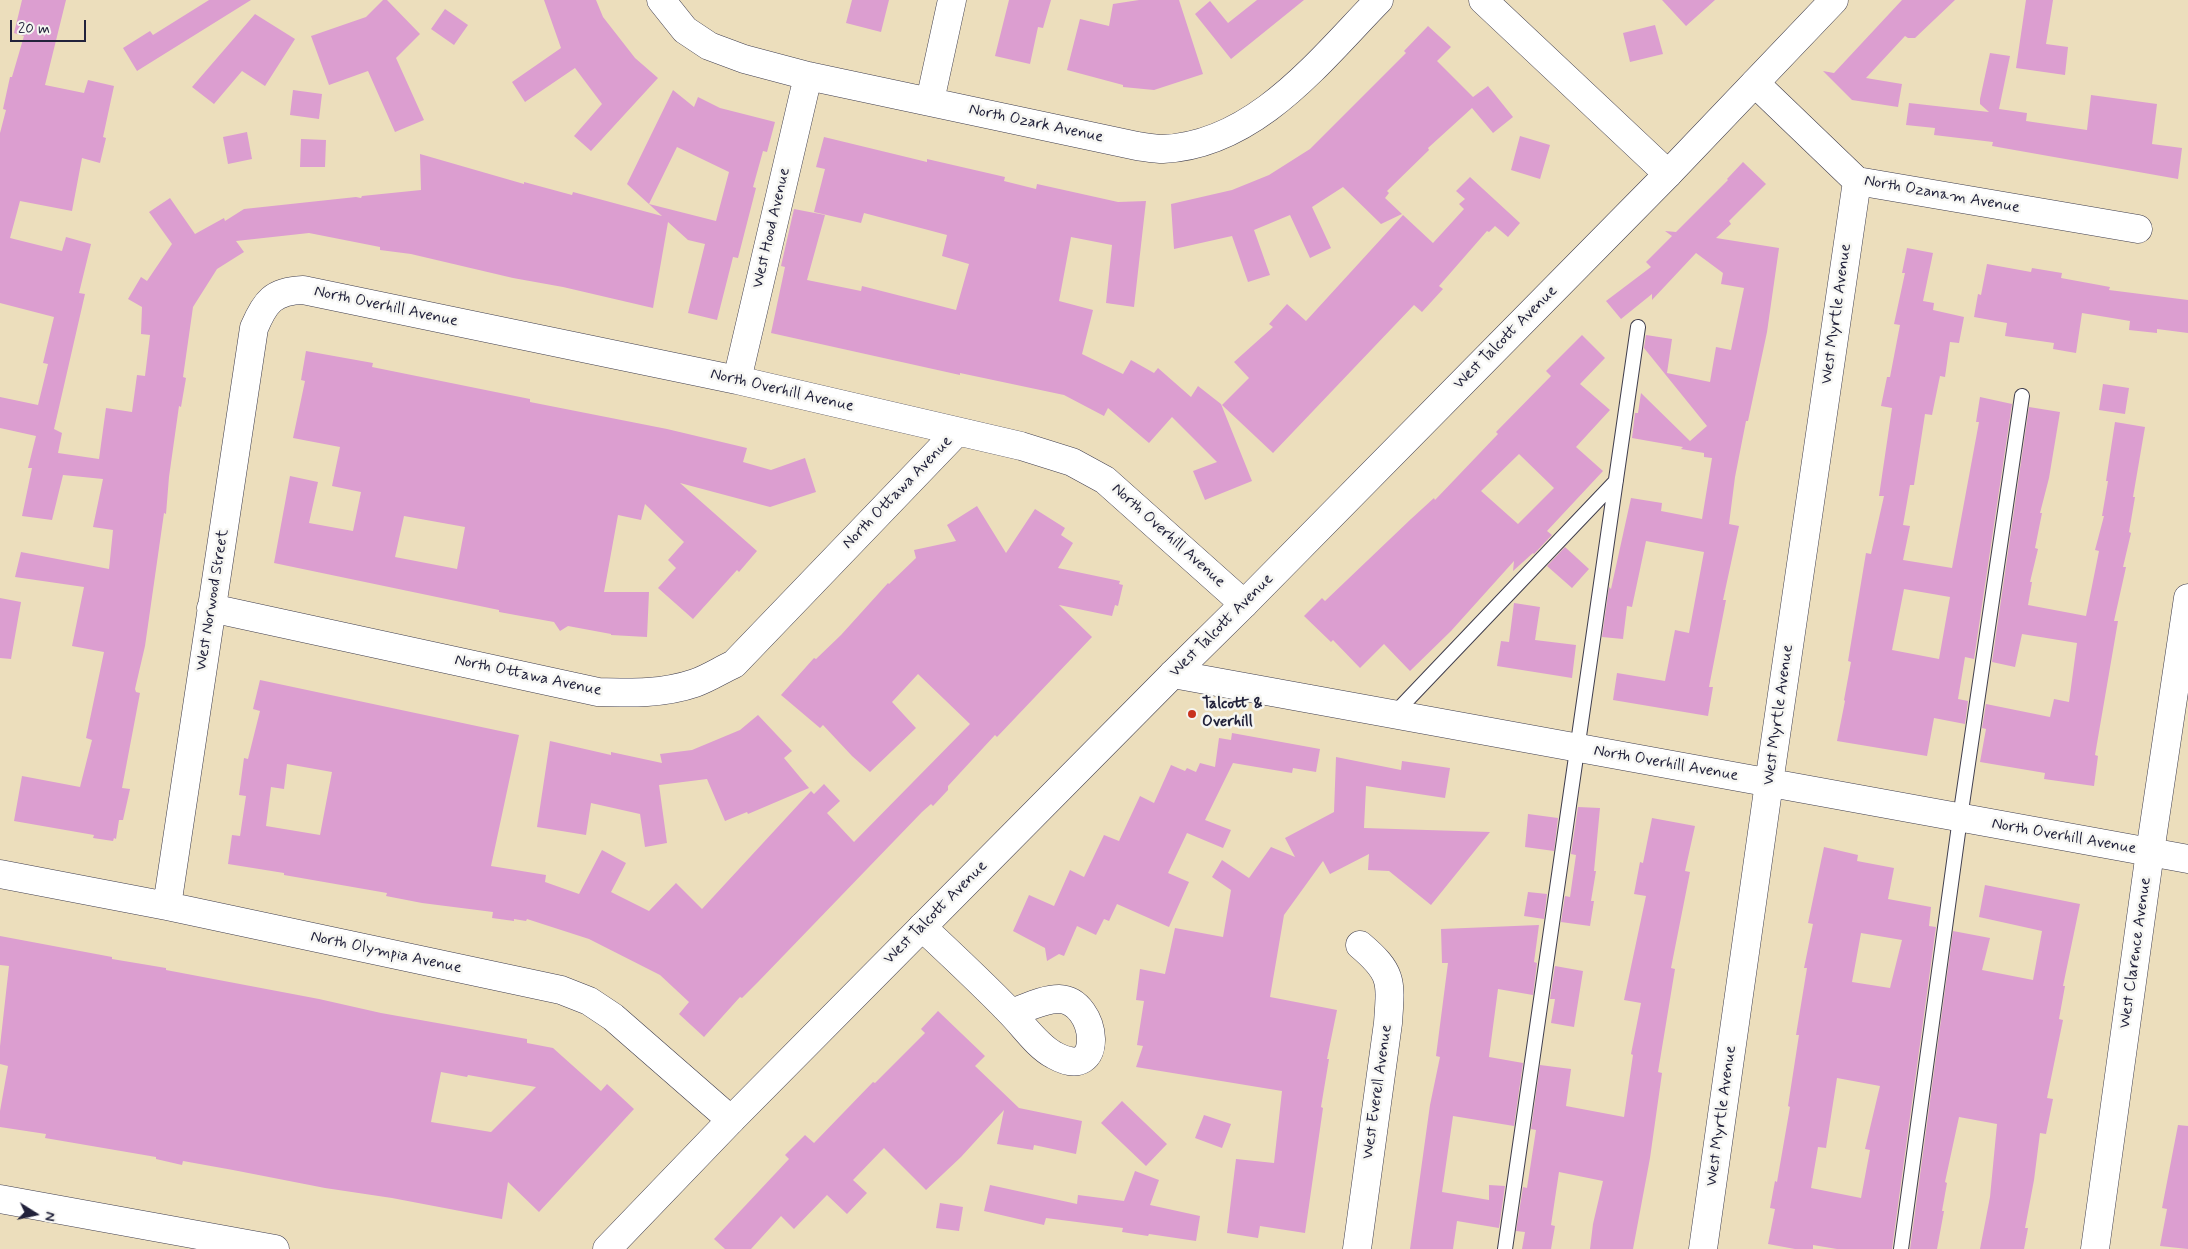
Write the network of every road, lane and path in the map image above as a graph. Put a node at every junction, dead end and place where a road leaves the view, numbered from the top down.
1 (952, 0) edge
2 (1379, 0) edge
3 (1483, 0) edge
4 (1834, 0) edge
5 (662, 2) edge
6 (808, 76) junction
7 (1755, 83) junction
8 (930, 101) junction
9 (1668, 174) junction
10 (1856, 181) junction
11 (2138, 229) dead end
12 (272, 298) joint
13 (1638, 327) dead end
14 (737, 380) junction
15 (2022, 396) dead end
16 (956, 433) junction
17 (1616, 481) junction
18 (2188, 598) edge
19 (1244, 604) junction
20 (211, 608) junction
21 (1173, 674) junction
22 (1394, 714) junction
23 (1578, 748) junction
24 (1769, 783) junction
25 (1960, 818) junction
26 (2150, 852) junction
27 (2188, 859) edge
28 (0, 874) edge
29 (167, 906) junction
30 (922, 927) junction
31 (1360, 945) dead end
32 (1012, 1013) dead end
33 (731, 1120) junction
34 (0, 1199) edge
35 (275, 1249) edge
36 (606, 1249) edge
37 (1357, 1249) edge
38 (1505, 1249) edge
39 (1703, 1249) edge
40 (1901, 1249) edge
41 (2094, 1249) edge

1 - 8 street
2 - 8 street, North Ozark Avenue
3 - 9 street
4 - 7 street, West Talcott Avenue
5 - 6 street, North Ozark Avenue
6 - 8 street, North Ozark Avenue
6 - 14 street, West Hood Avenue
7 - 9 street, West Talcott Avenue
7 - 10 street, North Ozanam Avenue
9 - 19 street, West Talcott Avenue
10 - 11 street, North Ozanam Avenue
10 - 24 street, West Myrtle Avenue
12 - 14 street, North Overhill Avenue
12 - 20 street, West Norwood Street
13 - 17 lane
14 - 16 street, North Overhill Avenue
15 - 25 lane
16 - 19 street, North Overhill Avenue
16 - 20 street, North Ottawa Avenue
17 - 22 lane
17 - 23 lane
18 - 26 street, West Clarence Avenue
19 - 21 street, West Talcott Avenue
20 - 29 street, West Norwood Street
21 - 22 street, North Overhill Avenue
21 - 30 street, West Talcott Avenue
22 - 23 street, North Overhill Avenue
23 - 24 street, North Overhill Avenue
23 - 38 lane
24 - 25 street, North Overhill Avenue
24 - 39 street, West Myrtle Avenue
25 - 26 street, North Overhill Avenue
25 - 40 lane
26 - 27 street, North Overhill Avenue
26 - 41 street, West Clarence Avenue
28 - 29 street, North Olympia Avenue
29 - 33 street, North Olympia Avenue
30 - 32 street
30 - 33 street, West Talcott Avenue
31 - 37 street, West Everell Avenue
33 - 36 street, West Talcott Avenue
34 - 35 street

